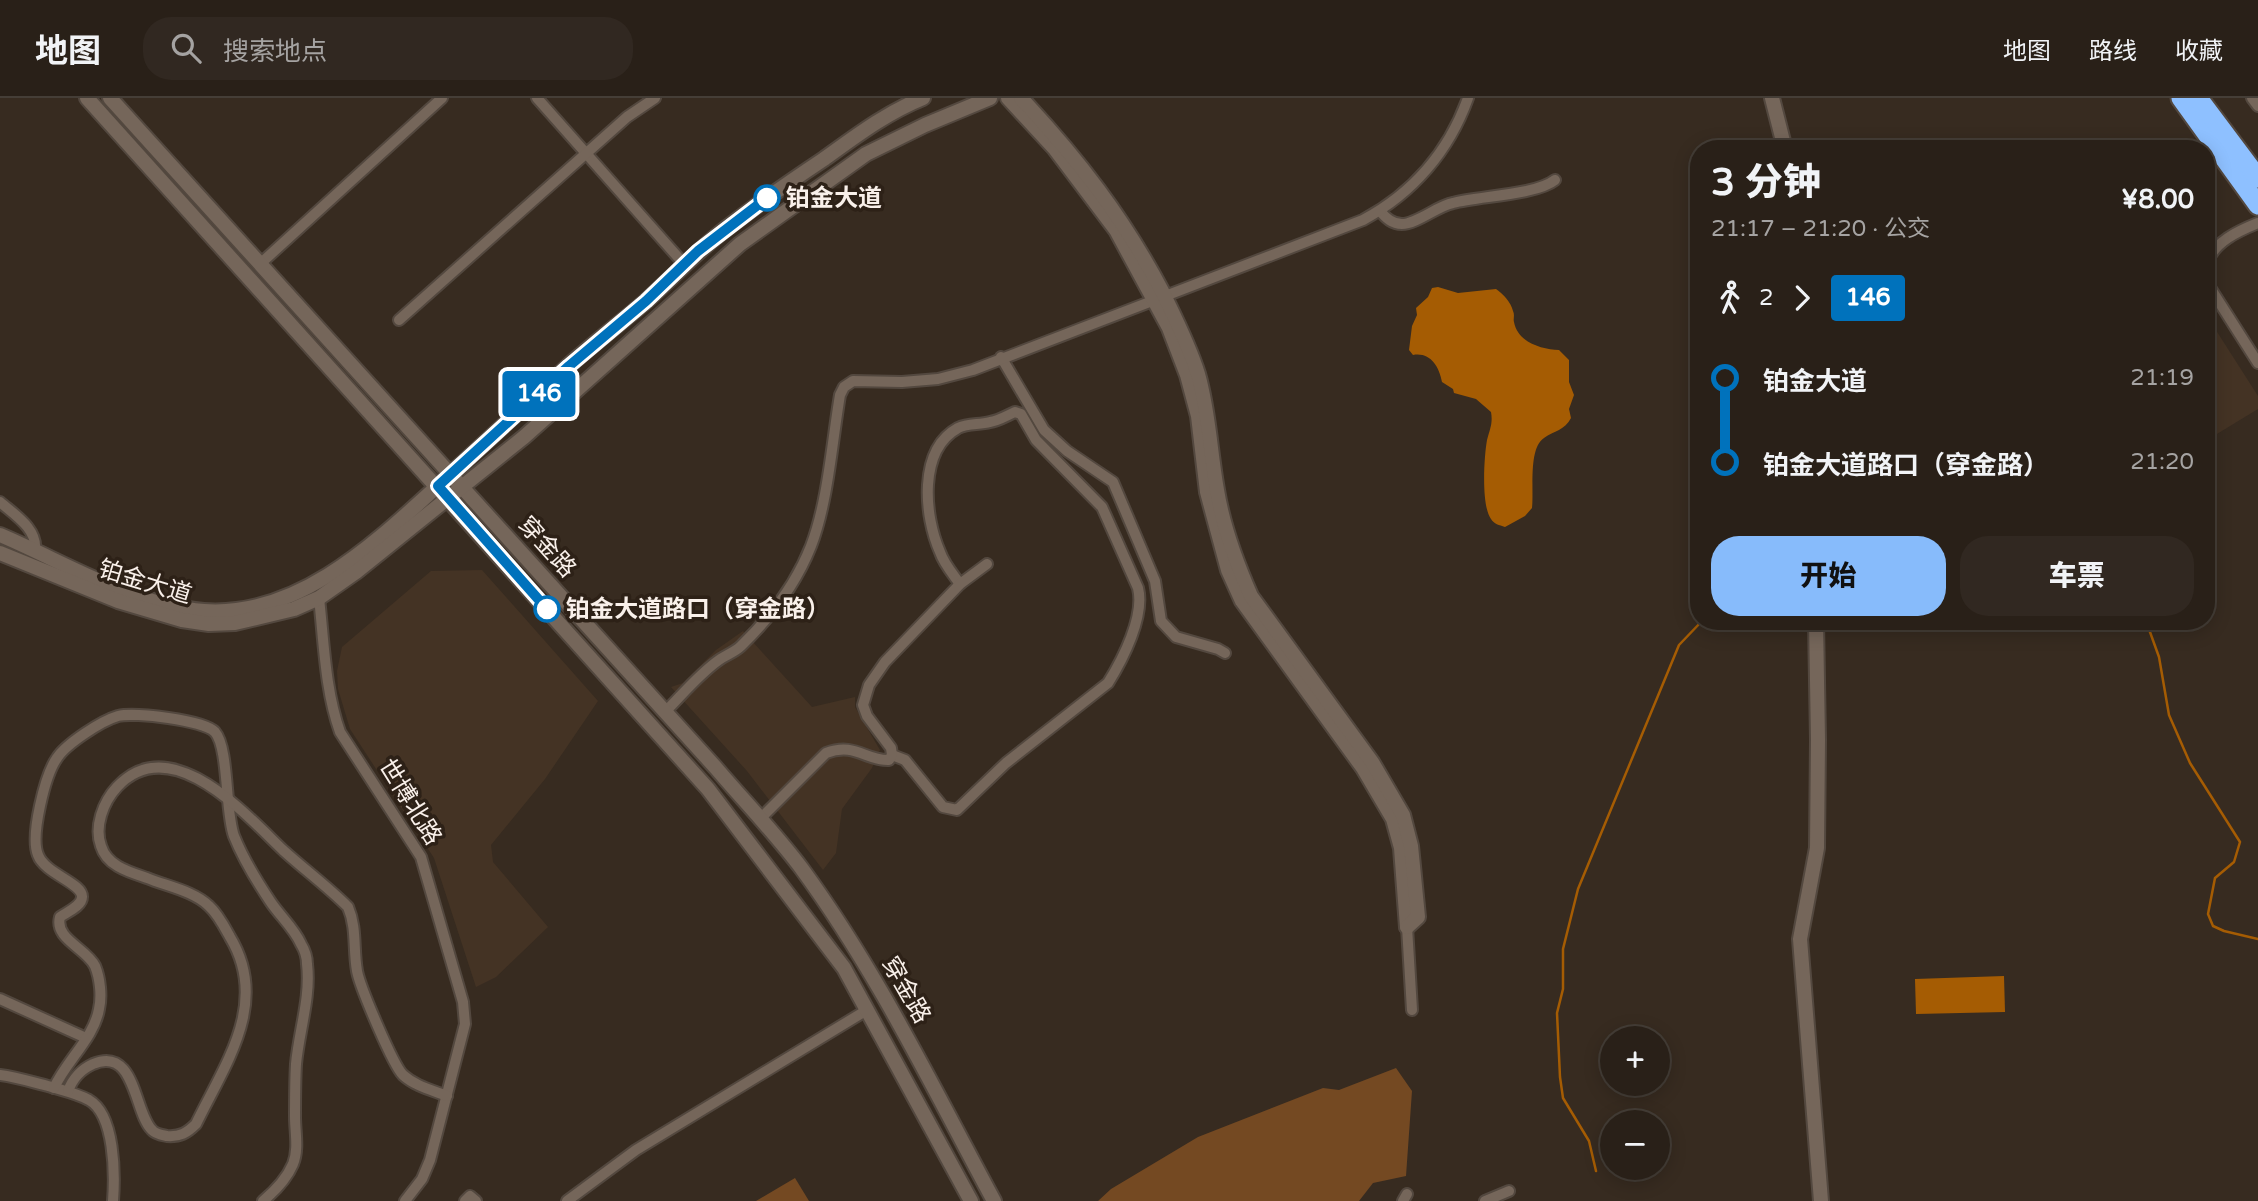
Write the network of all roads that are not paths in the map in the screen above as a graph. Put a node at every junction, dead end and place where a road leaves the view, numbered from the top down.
1 (87, 98) edge
2 (110, 98) edge
3 (442, 98) edge
4 (537, 98) edge
5 (655, 98) edge
6 (923, 98) edge
7 (990, 98) edge
8 (1008, 98) edge
9 (1021, 98) edge
10 (1468, 98) edge
11 (1772, 98) edge
12 (2181, 98) edge
13 (2198, 98) edge
14 (2252, 98) edge
15 (2258, 106) edge
16 (1783, 140) edge
17 (2211, 140) edge
18 (2215, 146) edge
19 (588, 152) junction
20 (2258, 178) edge
21 (1555, 180) dead end
22 (2255, 202) edge
23 (1380, 211) junction
24 (2258, 223) edge
25 (2215, 249) edge
26 (260, 264) junction
27 (684, 264) junction
28 (2215, 295) edge
29 (1159, 298) junction
30 (399, 320) dead end
31 (1001, 357) junction
32 (2258, 363) edge
33 (450, 474) junction
34 (438, 486) junction
35 (461, 486) junction
36 (448, 498) junction
37 (0, 502) edge
38 (0, 535) edge
39 (35, 551) junction
40 (0, 552) edge
41 (987, 564) dead end
42 (960, 584) junction
43 (319, 598) junction
44 (1816, 630) edge
45 (1225, 653) dead end
46 (665, 712) junction
47 (892, 755) junction
48 (228, 798) junction
49 (760, 819) junction
50 (1407, 927) joint
51 (0, 999) edge
52 (867, 1010) junction
53 (1412, 1010) dead end
54 (86, 1038) junction
55 (0, 1075) edge
56 (54, 1088) junction
57 (68, 1091) junction
58 (447, 1096) junction
59 (1509, 1191) dead end
60 (113, 1201) edge
61 (263, 1201) edge
62 (405, 1201) edge
63 (465, 1201) edge
64 (476, 1201) edge
65 (567, 1201) edge
66 (971, 1201) edge
67 (994, 1201) edge
68 (1485, 1201) edge
69 (1821, 1201) edge

1 - 34 main road, 穿金路
2 - 26 main road, 穿金路
3 - 26 street
4 - 19 street
5 - 19 street
6 - 27 main road, 铂金大道
7 - 35 main road, 铂金大道
8 - 29 main road
9 - 29 main road
10 - 23 street
11 - 16 main road
12 - 17 highway
13 - 20 highway
14 - 15 street
18 - 22 highway
19 - 27 street
19 - 30 street
21 - 23 street
23 - 29 street
24 - 25 street
26 - 33 main road, 穿金路
27 - 33 main road, 铂金大道
28 - 32 street
29 - 31 street
29 - 50 main road
31 - 45 street
31 - 46 street
33 - 34 main road, 铂金大道
33 - 35 main road, 穿金路
34 - 36 main road, 穿金路
34 - 39 main road, 铂金大道
35 - 36 main road, 铂金大道
35 - 46 main road, 穿金路
36 - 43 main road, 铂金大道
36 - 52 main road, 穿金路
37 - 39 street
38 - 39 main road, 铂金大道
40 - 43 main road, 铂金大道
41 - 42 street
42 - 47 street
42 - 47 street
43 - 58 street, 世博北路
44 - 69 main road
46 - 49 main road, 穿金路
47 - 49 street
48 - 54 street
48 - 57 street
48 - 58 street
48 - 61 street
49 - 67 main road, 穿金路
50 - 53 street
51 - 54 street
52 - 65 street
52 - 66 main road, 穿金路
54 - 56 street
55 - 56 street
56 - 57 street
57 - 60 street
58 - 62 street, 世博北路
59 - 68 street
63 - 64 street

